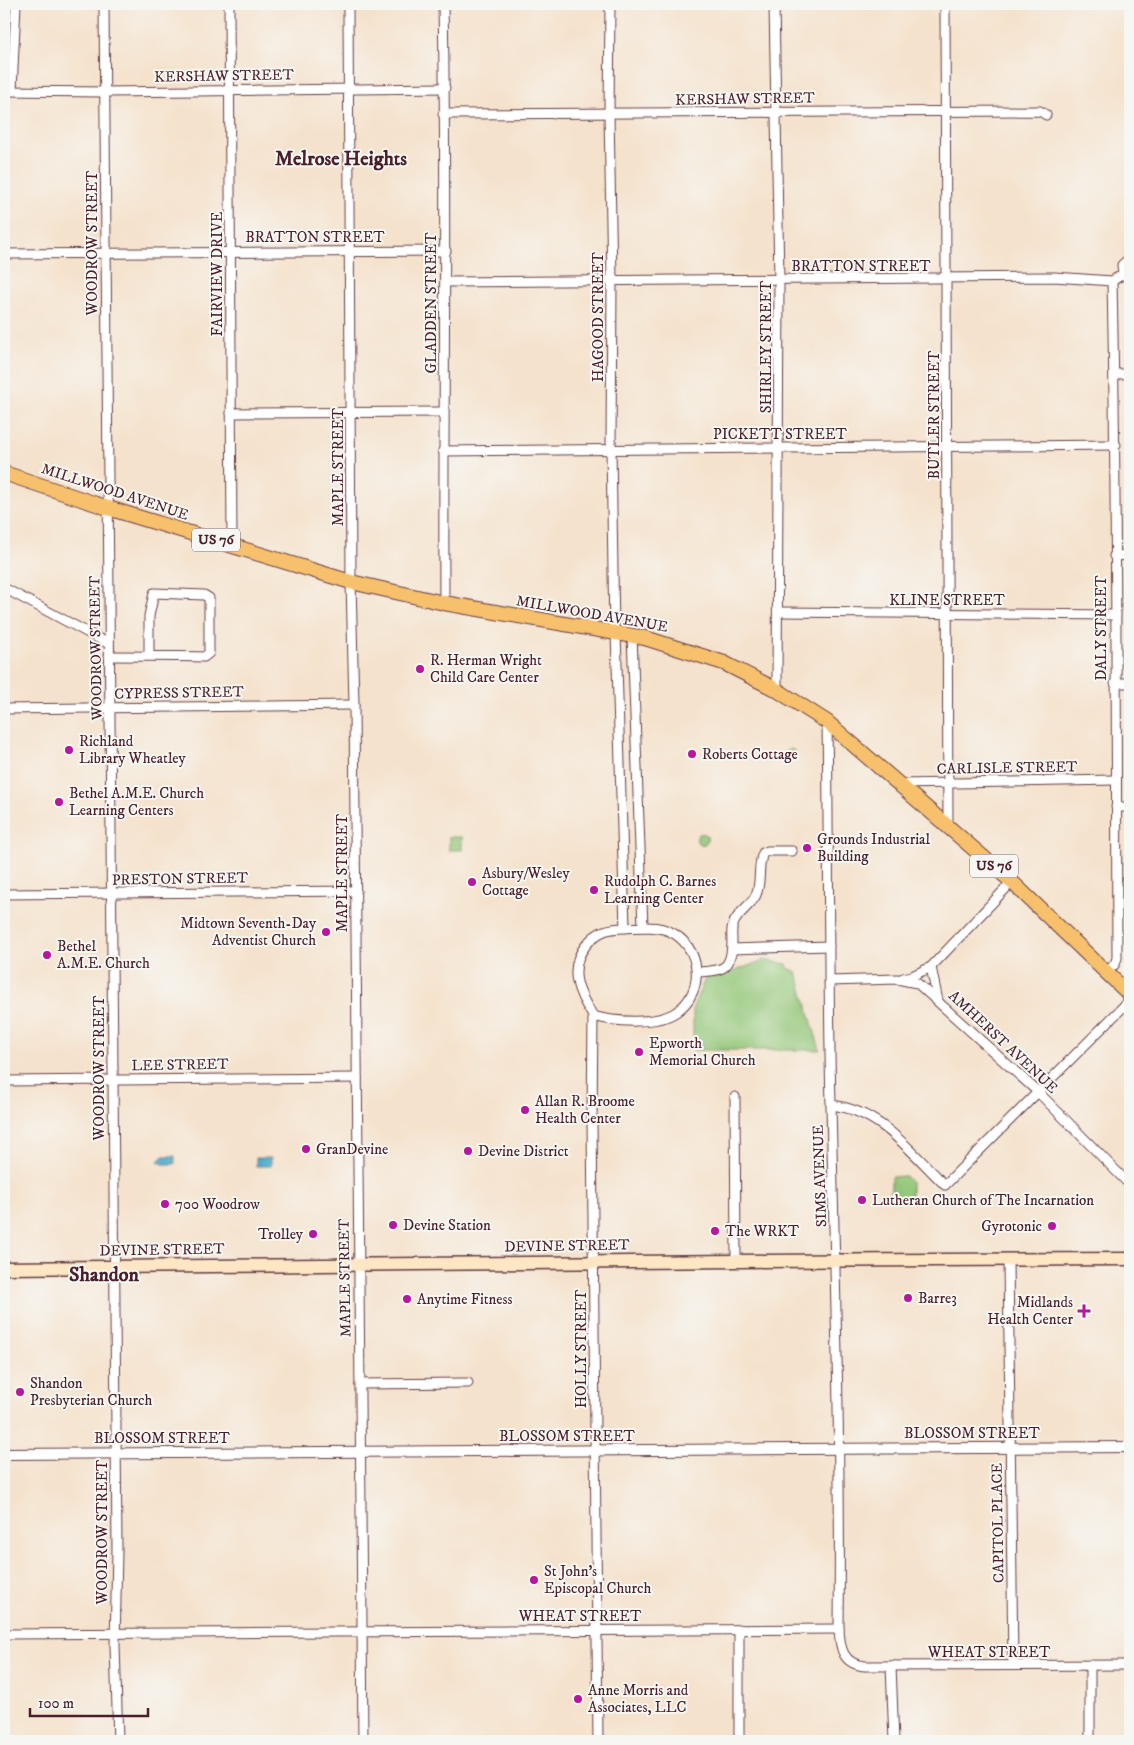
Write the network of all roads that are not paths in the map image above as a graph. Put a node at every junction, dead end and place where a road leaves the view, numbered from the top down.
1 (16, 4) edge
2 (104, 4) edge
3 (229, 4) edge
4 (348, 4) edge
5 (443, 4) edge
6 (610, 4) edge
7 (774, 4) edge
8 (945, 4) edge
9 (445, 88) junction
10 (349, 89) junction
11 (8, 90) edge
12 (230, 90) junction
13 (105, 92) junction
14 (945, 111) junction
15 (776, 112) junction
16 (443, 114) junction
17 (609, 114) junction
18 (1046, 115) dead end
19 (350, 250) junction
20 (230, 251) junction
21 (446, 251) junction
22 (106, 252) junction
23 (4, 254) edge
24 (1130, 258) edge
25 (1127, 276) edge
26 (612, 280) junction
27 (780, 280) junction
28 (946, 280) junction
29 (1112, 281) junction
30 (446, 282) junction
31 (1114, 374) junction
32 (1130, 374) edge
33 (443, 412) junction
34 (231, 413) junction
35 (352, 413) junction
36 (1116, 445) junction
37 (948, 446) junction
38 (611, 448) junction
39 (780, 448) junction
40 (443, 451) junction
41 (4, 473) edge
42 (108, 508) junction
43 (232, 545) junction
44 (1130, 555) edge
45 (1114, 556) junction
46 (351, 582) junction
47 (4, 588) edge
48 (444, 604) junction
49 (779, 612) junction
50 (948, 614) junction
51 (1116, 615) junction
52 (615, 632) junction
53 (632, 635) junction
54 (109, 644) junction
55 (110, 656) junction
56 (149, 656) junction
57 (1115, 683) junction
58 (1130, 683) edge
59 (777, 690) junction
60 (354, 705) junction
61 (110, 708) junction
62 (4, 709) edge
63 (827, 722) junction
64 (1115, 780) junction
65 (900, 784) junction
66 (948, 784) junction
67 (1116, 807) junction
68 (1130, 807) edge
69 (948, 826) junction
70 (792, 851) dead end
71 (1012, 882) junction
72 (356, 891) junction
73 (4, 894) edge
74 (111, 894) junction
75 (643, 927) junction
76 (625, 928) junction
77 (829, 946) junction
78 (732, 949) junction
79 (931, 967) junction
80 (697, 972) junction
81 (1107, 972) junction
82 (897, 979) junction
83 (830, 981) junction
84 (1130, 995) edge
85 (1130, 1000) edge
86 (938, 1001) junction
87 (593, 1016) junction
88 (358, 1078) junction
89 (113, 1080) junction
90 (4, 1081) edge
91 (1038, 1092) junction
92 (735, 1097) dead end
93 (831, 1105) junction
94 (1130, 1185) edge
95 (1130, 1259) edge
96 (1008, 1260) junction
97 (736, 1261) junction
98 (594, 1262) junction
99 (836, 1262) junction
100 (359, 1264) junction
101 (115, 1267) junction
102 (4, 1268) edge
103 (360, 1384) junction
104 (468, 1384) dead end
105 (1010, 1448) junction
106 (1130, 1448) edge
107 (839, 1449) junction
108 (595, 1451) junction
109 (361, 1452) junction
110 (116, 1453) junction
111 (4, 1454) edge
112 (739, 1629) junction
113 (839, 1629) junction
114 (597, 1630) junction
115 (362, 1632) junction
116 (4, 1634) edge
117 (115, 1634) junction
118 (1013, 1665) junction
119 (1090, 1665) junction
120 (1130, 1665) edge
121 (891, 1666) junction
122 (118, 1741) edge
123 (363, 1741) edge
124 (598, 1741) edge
125 (739, 1741) edge
126 (894, 1741) edge
127 (1090, 1741) edge

1 - 11 street
2 - 13 street, WOODROW STREET
3 - 12 street, FAIRVIEW DRIVE
4 - 10 street, MAPLE STREET
5 - 9 street, GLADDEN STREET
6 - 17 street, HAGOOD STREET
7 - 15 street, SHIRLEY STREET
8 - 14 street, BUTLER STREET
9 - 10 street, KERSHAW STREET
9 - 16 street, GLADDEN STREET
10 - 12 street, KERSHAW STREET
10 - 19 street, MAPLE STREET
11 - 13 street, KERSHAW STREET
12 - 13 street, KERSHAW STREET
12 - 20 street, FAIRVIEW DRIVE
13 - 22 street, WOODROW STREET
14 - 15 street, KERSHAW STREET
14 - 18 street, KERSHAW STREET
14 - 28 street, BUTLER STREET
15 - 17 street, KERSHAW STREET
15 - 27 street, SHIRLEY STREET
16 - 17 street, KERSHAW STREET
16 - 21 street, GLADDEN STREET
17 - 26 street, HAGOOD STREET
19 - 20 street, BRATTON STREET
19 - 21 street, BRATTON STREET
19 - 35 street, MAPLE STREET
20 - 22 street, BRATTON STREET
20 - 34 street, FAIRVIEW DRIVE
21 - 30 street, GLADDEN STREET
22 - 23 street, BRATTON STREET
22 - 42 street, WOODROW STREET
24 - 25 street
25 - 29 street
26 - 27 street, BRATTON STREET
26 - 30 street, BRATTON STREET
26 - 38 street, HAGOOD STREET
27 - 28 street, BRATTON STREET
27 - 39 street, SHIRLEY STREET
28 - 29 street, BRATTON STREET
28 - 37 street, BUTLER STREET
29 - 31 street, DALY STREET
30 - 33 street, GLADDEN STREET
31 - 32 street
31 - 36 street, DALY STREET
33 - 35 street
33 - 40 street, GLADDEN STREET
34 - 35 street
34 - 43 street, FAIRVIEW DRIVE
35 - 46 street, MAPLE STREET
36 - 37 street, PICKETT STREET
36 - 45 street, DALY STREET
37 - 39 street, PICKETT STREET
37 - 50 street, BUTLER STREET
38 - 39 street, PICKETT STREET
38 - 40 street, PICKETT STREET
38 - 52 street, HAGOOD STREET
39 - 49 street, SHIRLEY STREET
40 - 48 street, GLADDEN STREET
41 - 42 main road, MILLWOOD AVENUE / US 76
42 - 43 main road, MILLWOOD AVENUE / US 76
42 - 54 street, WOODROW STREET
43 - 46 main road, MILLWOOD AVENUE / US 76
44 - 45 street
45 - 51 street, DALY STREET
46 - 48 main road, MILLWOOD AVENUE / US 76
46 - 60 street, MAPLE STREET
47 - 54 street
48 - 52 main road, MILLWOOD AVENUE / US 76
49 - 50 street, KLINE STREET
49 - 59 street, SHIRLEY STREET
50 - 51 street, KLINE STREET
50 - 66 street, BUTLER STREET
51 - 57 street, DALY STREET
52 - 53 main road, MILLWOOD AVENUE / US 76
52 - 76 street, HAGOOD STREET
53 - 59 main road, MILLWOOD AVENUE / US 76
53 - 75 street
54 - 55 street, WOODROW STREET
55 - 56 street
55 - 61 street, WOODROW STREET
56 - 56 street
57 - 58 street
57 - 64 street, DALY STREET
59 - 63 main road, MILLWOOD AVENUE / US 76
60 - 61 street, CYPRESS STREET
60 - 72 street, MAPLE STREET
61 - 62 street, CYPRESS STREET
61 - 74 street, WOODROW STREET
63 - 65 main road, MILLWOOD AVENUE / US 76
63 - 77 street, SIMS AVENUE
64 - 66 street, CARLISLE STREET
64 - 67 street, DALY STREET
65 - 66 street, CARLISLE STREET
65 - 69 main road, MILLWOOD AVENUE / US 76
66 - 69 street, BUTLER STREET
67 - 68 street
67 - 81 street, DALY STREET
69 - 71 main road, MILLWOOD AVENUE / US 76
70 - 78 street
71 - 79 street
71 - 81 main road, MILLWOOD AVENUE / US 76
72 - 74 street, PRESTON STREET
72 - 88 street, MAPLE STREET
73 - 74 street, PRESTON STREET
74 - 89 street, WOODROW STREET
75 - 76 street
75 - 80 street
76 - 87 street
77 - 78 street
77 - 83 street, SIMS AVENUE
78 - 80 street
79 - 82 street
79 - 86 street
80 - 87 street
81 - 84 main road, MILLWOOD AVENUE / US 76
82 - 83 street, AMHERST AVENUE
82 - 86 street, AMHERST AVENUE
83 - 93 street, SIMS AVENUE
85 - 91 street
86 - 91 street, AMHERST AVENUE
87 - 98 street, HOLLY STREET
88 - 89 street, LEE STREET
88 - 100 street, MAPLE STREET
89 - 90 street, LEE STREET
89 - 101 street, WOODROW STREET
91 - 93 street
91 - 94 street, AMHERST AVENUE
92 - 97 street
93 - 99 street, SIMS AVENUE
95 - 96 main road, DEVINE STREET
96 - 99 main road, DEVINE STREET
96 - 105 street, CAPITOL PLACE
97 - 98 main road, DEVINE STREET
97 - 99 main road, DEVINE STREET
98 - 100 main road, DEVINE STREET
98 - 108 street, HOLLY STREET
99 - 107 street, SIMS AVENUE
100 - 101 main road, DEVINE STREET
100 - 103 street, MAPLE STREET
101 - 102 main road, DEVINE STREET
101 - 110 street, WOODROW STREET
103 - 104 street
103 - 109 street, MAPLE STREET
105 - 106 street, BLOSSOM STREET
105 - 107 street, BLOSSOM STREET
105 - 118 street, CAPITOL PLACE
107 - 108 street, BLOSSOM STREET
107 - 113 street, SIMS AVENUE
108 - 109 street, BLOSSOM STREET
108 - 114 street, HOLLY STREET
109 - 110 street, BLOSSOM STREET
109 - 115 street, MAPLE STREET
110 - 111 street, BLOSSOM STREET
110 - 117 street, WOODROW STREET
112 - 113 street, WHEAT STREET
112 - 114 street, WHEAT STREET
112 - 125 street
113 - 121 street, WHEAT STREET
114 - 115 street, WHEAT STREET
114 - 124 street, HOLLY STREET
115 - 117 street, WHEAT STREET
115 - 123 street, MAPLE STREET
116 - 117 street, WHEAT STREET
117 - 122 street, WOODROW STREET
118 - 119 street, WHEAT STREET
118 - 121 street, WHEAT STREET
119 - 120 street, WHEAT STREET
119 - 127 street
121 - 126 street

